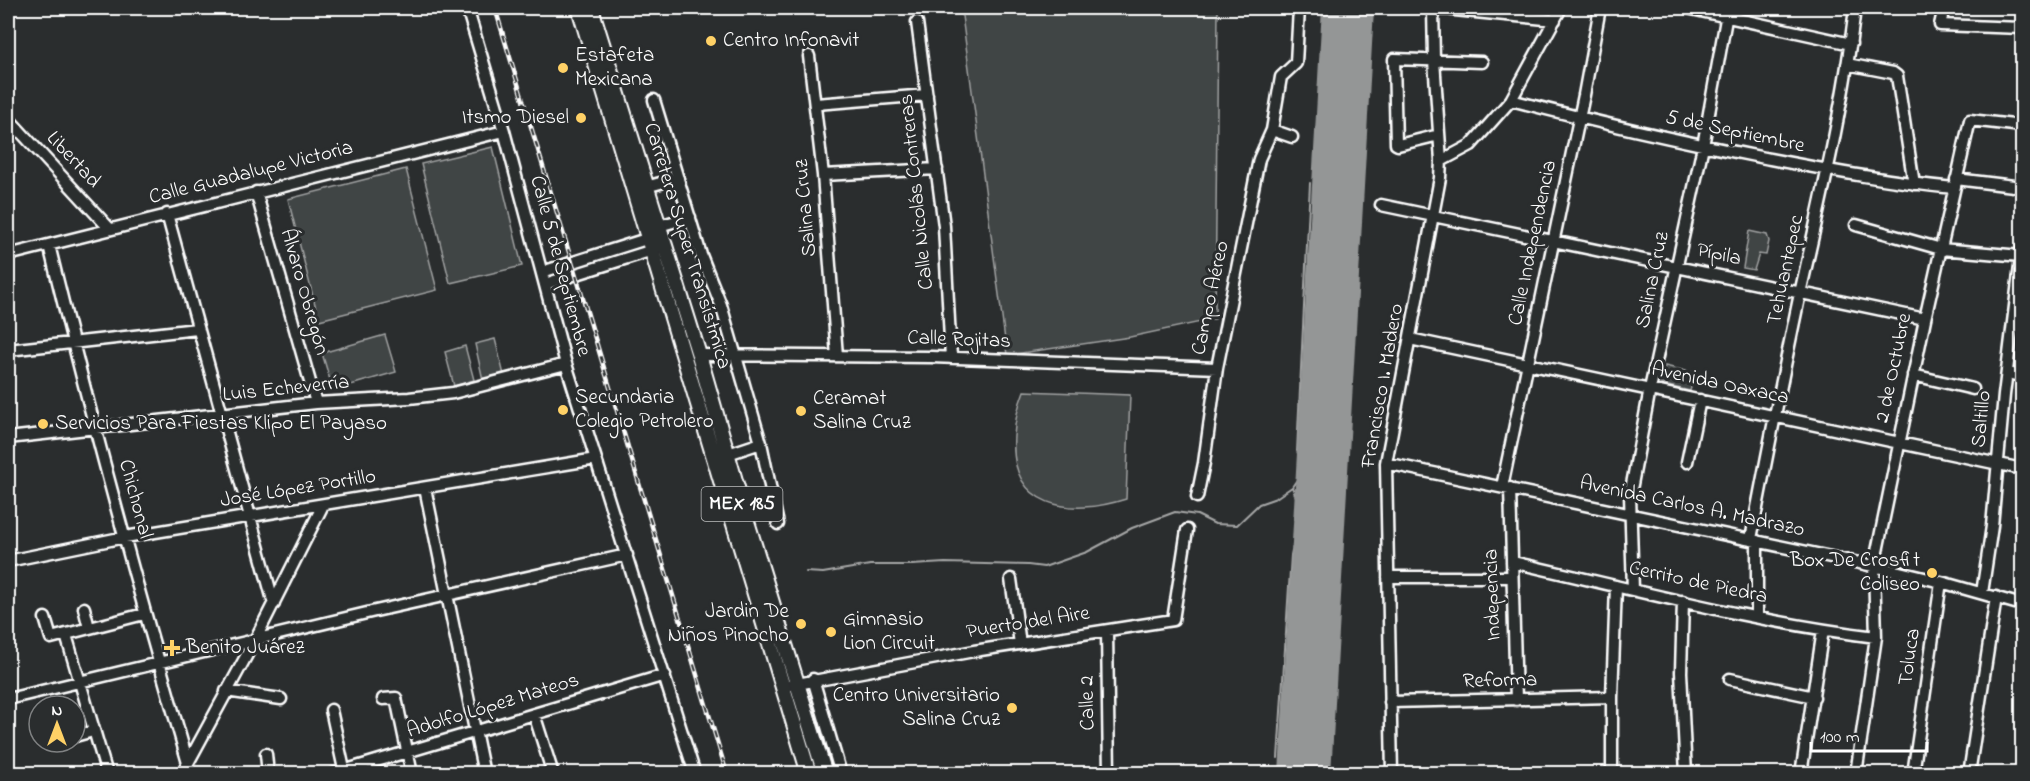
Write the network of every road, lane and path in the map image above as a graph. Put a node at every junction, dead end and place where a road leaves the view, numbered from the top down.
1 (468, 8) edge
2 (579, 8) edge
3 (591, 8) edge
4 (1299, 8) edge
5 (1433, 8) edge
6 (1561, 8) edge
7 (1600, 8) edge
8 (1687, 8) edge
9 (1855, 8) edge
10 (1944, 8) edge
11 (1727, 11) edge
12 (1555, 20) junction
13 (917, 22) dead end
14 (2022, 28) edge
15 (1851, 44) junction
16 (809, 56) dead end
17 (1434, 60) junction
18 (1482, 62) dead end
19 (1847, 64) junction
20 (927, 95) junction
21 (654, 100) dead end
22 (1511, 100) junction
23 (816, 104) junction
24 (8, 118) edge
25 (1579, 118) junction
26 (2022, 126) edge
27 (1272, 130) junction
28 (504, 131) junction
29 (1439, 135) junction
30 (1292, 137) dead end
31 (1703, 146) junction
32 (1441, 161) junction
33 (937, 169) junction
34 (1828, 170) junction
35 (823, 175) junction
36 (678, 177) junction
37 (1914, 184) junction
38 (1955, 184) junction
39 (2022, 186) edge
40 (645, 188) junction
41 (256, 192) junction
42 (1381, 205) dead end
43 (167, 214) junction
44 (1434, 216) junction
45 (690, 217) junction
46 (1856, 225) dead end
47 (109, 228) junction
48 (657, 239) junction
49 (1553, 240) junction
50 (49, 245) junction
51 (1941, 249) junction
52 (2022, 252) edge
53 (8, 255) edge
54 (1677, 266) junction
55 (542, 273) junction
56 (545, 284) junction
57 (2020, 286) edge
58 (1801, 293) junction
59 (1925, 319) junction
60 (2017, 326) edge
61 (197, 329) junction
62 (1410, 339) junction
63 (72, 342) junction
64 (8, 350) edge
65 (699, 355) junction
66 (734, 356) junction
67 (837, 356) junction
68 (951, 358) junction
69 (566, 364) junction
70 (1528, 364) junction
71 (1217, 368) junction
72 (2007, 373) junction
73 (1913, 375) junction
74 (2022, 376) edge
75 (1650, 389) junction
76 (1973, 389) dead end
77 (1700, 400) junction
78 (316, 404) junction
79 (220, 415) junction
80 (1774, 416) junction
81 (95, 428) junction
82 (8, 438) edge
83 (1898, 441) junction
84 (761, 443) junction
85 (728, 454) junction
86 (596, 459) junction
87 (1687, 462) dead end
88 (1997, 462) junction
89 (1386, 463) junction
90 (2022, 469) edge
91 (1506, 487) junction
92 (425, 489) junction
93 (1197, 497) dead end
94 (773, 499) junction
95 (323, 505) junction
96 (744, 512) junction
97 (1630, 514) junction
98 (250, 516) junction
99 (778, 524) dead end
100 (1187, 530) dead end
101 (125, 537) junction
102 (1754, 540) junction
103 (627, 555) junction
104 (8, 561) edge
105 (1512, 562) junction
106 (1874, 566) junction
107 (1388, 577) junction
108 (1512, 578) junction
109 (1011, 579) dead end
110 (1941, 582) junction
111 (1616, 586) junction
112 (1633, 590) junction
113 (1982, 593) junction
114 (447, 595) junction
115 (1996, 597) junction
116 (1683, 601) junction
117 (274, 604) junction
118 (2022, 605) edge
119 (84, 608) dead end
120 (144, 614) junction
121 (1756, 617) junction
122 (45, 618) dead end
123 (89, 628) junction
124 (1823, 630) junction
125 (1107, 631) junction
126 (66, 635) junction
127 (1876, 636) junction
128 (255, 640) junction
129 (1020, 644) junction
130 (158, 662) junction
131 (664, 675) junction
132 (813, 679) junction
133 (1730, 679) dead end
134 (78, 682) junction
135 (790, 685) junction
136 (226, 691) junction
137 (1612, 697) junction
138 (1814, 697) junction
139 (8, 699) edge
140 (281, 699) dead end
141 (383, 699) dead end
142 (1516, 700) junction
143 (1390, 702) junction
144 (331, 710) dead end
145 (534, 714) junction
146 (93, 731) junction
147 (476, 731) junction
148 (87, 733) edge
149 (407, 752) junction
150 (266, 754) dead end
151 (188, 763) junction
152 (344, 772) edge
153 (106, 774) edge
154 (182, 774) edge
155 (268, 774) edge
156 (333, 774) edge
157 (412, 774) edge
158 (484, 774) edge
159 (553, 774) edge
160 (695, 774) edge
161 (809, 774) edge
162 (825, 774) edge
163 (841, 774) edge
164 (1109, 774) edge
165 (1392, 774) edge
166 (1612, 774) edge
167 (1686, 774) edge
168 (1801, 774) edge
169 (1856, 774) edge
170 (1913, 774) edge
171 (1969, 774) edge

1 - 28 street, Calle 5 de Septiembre
2 - 48 main road, MEX 185
3 - 40 main road, Carretera Super Transístmica / MEX 185
4 - 27 street, Campo Aéreo
5 - 12 street
5 - 17 street, Francisco I. Madero
6 - 12 street
7 - 25 street, Calle Independencia
8 - 11 street
9 - 15 street, Tehuantepec
10 - 14 street
11 - 15 street
11 - 31 street, Salina Cruz
12 - 22 street
13 - 20 street, Calle Nicolás Contreras
15 - 19 street, Tehuantepec
16 - 23 street, Salina Cruz
17 - 18 street
17 - 29 street, Francisco I. Madero
17 - 29 street
19 - 34 street, Tehuantepec
19 - 37 street
20 - 23 street
20 - 33 street, Calle Nicolás Contreras
21 - 36 street
22 - 25 street, 5 de Septiembre
22 - 32 street
23 - 35 street, Salina Cruz
24 - 47 street, Libertad
25 - 31 street, 5 de Septiembre
25 - 49 street, Calle Independencia
26 - 38 street, 2 de Octubre
27 - 30 street
27 - 71 street, Campo Aéreo
28 - 41 street, Calle Guadalupe Victoria
28 - 55 street, Calle 5 de Septiembre
29 - 32 street, Francisco I. Madero
31 - 34 street, 5 de Septiembre
31 - 54 street, Salina Cruz
32 - 44 street, Francisco I. Madero
33 - 35 street
33 - 68 street, Calle Nicolás Contreras
34 - 37 street, 5 de Septiembre
34 - 58 street, Tehuantepec
35 - 67 street, Salina Cruz
36 - 40 street
36 - 45 street
37 - 38 street, 5 de Septiembre
38 - 39 street, 5 de Septiembre
38 - 51 street, 2 de Octubre
40 - 48 main road, Carretera Super Transístmica / MEX 185
41 - 43 street, Calle Guadalupe Victoria
41 - 78 street, Álvaro Obregón
42 - 44 street, Pípila
43 - 47 street, Calle Guadalupe Victoria
43 - 61 street
44 - 49 street, Pípila
44 - 62 street, Francisco I. Madero
45 - 48 street
45 - 66 street
46 - 51 street
47 - 50 street, Calle Guadalupe Victoria
48 - 55 street
48 - 56 street
48 - 65 main road, Carretera Super Transístmica / MEX 185
48 - 135 main road, Carretera Super Transístmica / MEX 185
49 - 54 street, Pípila
49 - 70 street, Calle Independencia
50 - 53 street, Calle Guadalupe Victoria
50 - 63 street, Chichonal
51 - 52 street
51 - 59 street, 2 de Octubre
52 - 57 street, Saltillo
54 - 58 street, Pípila
54 - 75 street, Salina Cruz
55 - 56 street, Calle 5 de Septiembre
56 - 69 street, Calle 5 de Septiembre
57 - 60 street, Saltillo
58 - 59 street, Pípila
58 - 80 street, Tehuantepec
59 - 73 street, 2 de Octubre
60 - 72 street, Saltillo
61 - 63 street
61 - 79 street
62 - 70 street, Avenida Oaxaca
62 - 89 street, Francisco I. Madero
63 - 64 street
63 - 81 street, Chichonal
65 - 66 street, Calle Rojitas
65 - 85 main road, Carretera Super Transístmica / MEX 185
66 - 67 street, Calle Rojitas
66 - 84 street
67 - 68 street, Calle Rojitas
68 - 71 street, Calle Rojitas
69 - 78 street, Luis Echeverría
69 - 86 street, Calle 5 de Septiembre
70 - 75 street, Avenida Oaxaca
70 - 91 street, Calle Independencia
71 - 93 street, Campo Aéreo
72 - 74 street
72 - 88 street, Saltillo
73 - 76 street
73 - 83 street, 2 de Octubre
75 - 77 street, Avenida Oaxaca
75 - 97 street, Salina Cruz
77 - 80 street, Avenida Oaxaca
77 - 87 street
78 - 79 street, Luis Echeverría
79 - 81 street, Luis Echeverría
79 - 98 street
80 - 83 street, Avenida Oaxaca
80 - 102 street, Tehuantepec
81 - 82 street, Luis Echeverría
81 - 101 street, Chichonal
83 - 88 street, Avenida Oaxaca
83 - 106 street, 2 de Octubre
84 - 85 street
84 - 94 street
85 - 96 main road, Carretera Super Transístmica / MEX 185
86 - 92 street, José López Portillo
86 - 103 street, Calle 5 de Septiembre
88 - 90 street, Avenida Oaxaca
88 - 113 street, Saltillo
89 - 91 street, Avenida Carlos A. Madrazo
89 - 107 street, Francisco I. Madero
91 - 97 street, Avenida Carlos A. Madrazo
91 - 105 street, Indepencia
92 - 95 street, José López Portillo
92 - 114 street
94 - 96 street
94 - 99 street
95 - 98 street, José López Portillo
95 - 117 street
96 - 135 main road, Carretera Super Transístmica / MEX 185
97 - 102 street, Avenida Carlos A. Madrazo
97 - 112 street, Salina Cruz
98 - 101 street, José López Portillo
98 - 117 street
100 - 125 street, Puerto del Aire
101 - 104 street, José López Portillo
101 - 120 street, Chichonal
102 - 106 street, Avenida Carlos A. Madrazo
102 - 121 street, Tehuantepec
103 - 114 street
103 - 131 street, Calle 5 de Septiembre
105 - 108 street, Indepencia
105 - 111 street, Cerrito de Piedra
106 - 110 street, Avenida Carlos A. Madrazo
106 - 127 street, 2 de Octubre
107 - 108 street
107 - 143 street, Francisco I. Madero
108 - 142 street, Indepencia
109 - 129 street
110 - 113 street, Avenida Carlos A. Madrazo
110 - 170 street, Toluca
111 - 112 street, Cerrito de Piedra
111 - 137 street
112 - 116 street, Cerrito de Piedra
113 - 115 street, Avenida Carlos A. Madrazo
114 - 128 street
114 - 147 street
115 - 118 street, Avenida Carlos A. Madrazo
115 - 171 street
116 - 121 street, Cerrito de Piedra
116 - 167 street
117 - 128 street
119 - 123 street
120 - 123 street
120 - 130 street, Chichonal
121 - 124 street, Cerrito de Piedra
122 - 126 street
123 - 126 street
124 - 127 street, Cerrito de Piedra
124 - 138 street
125 - 129 street, Puerto del Aire
125 - 164 street, Calle 2
126 - 134 street
127 - 169 street, 2 de Octubre
128 - 130 street
128 - 136 street
129 - 132 street, Puerto del Aire
130 - 134 street
130 - 151 street, Chichonal
131 - 145 street, Adolfo López Mateos
131 - 160 street, Calle 5 de Septiembre
132 - 135 street, Puerto del Aire
132 - 163 street
133 - 138 street
134 - 139 street
134 - 146 street
135 - 161 main road, Carretera Super Transístmica / MEX 185
135 - 162 main road, Carretera Super Transístmica / MEX 185
136 - 140 street
136 - 151 street
137 - 142 street, Reforma
137 - 166 street
138 - 168 street
141 - 149 street
142 - 143 street, Reforma
143 - 165 street, Francisco I. Madero
144 - 152 street
145 - 147 street, Adolfo López Mateos
145 - 159 street
146 - 148 street
146 - 153 street
147 - 149 street, Adolfo López Mateos
147 - 158 street
149 - 152 street, Adolfo López Mateos
149 - 157 street
150 - 155 street
151 - 154 street
152 - 156 street, Adolfo López Mateos

